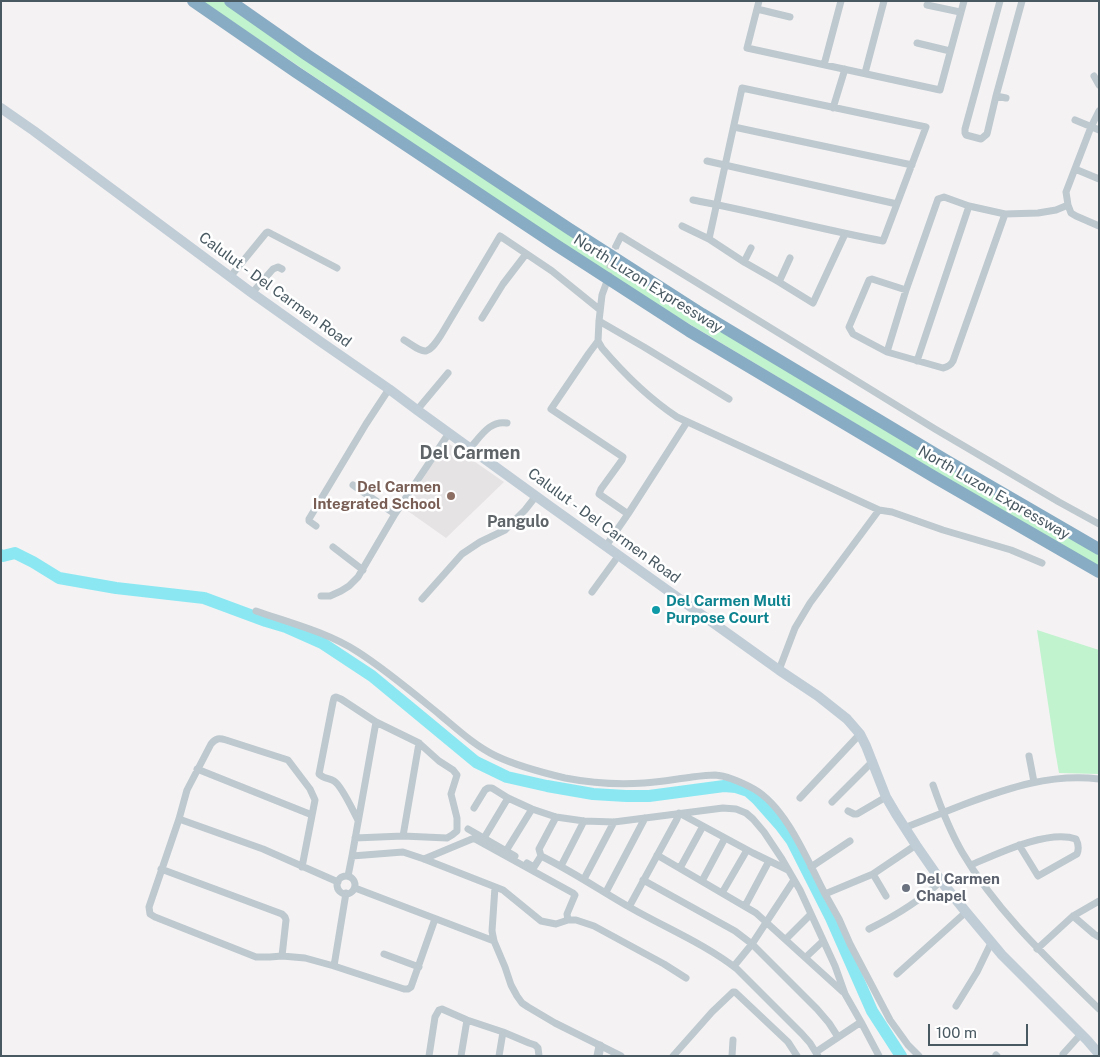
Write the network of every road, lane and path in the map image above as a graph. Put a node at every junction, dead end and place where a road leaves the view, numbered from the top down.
1 (194, 1) edge
2 (230, 1) edge
3 (759, 1) edge
4 (841, 1) edge
5 (884, 1) edge
6 (964, 1) edge
7 (1000, 1) edge
8 (1022, 1) edge
9 (927, 5) dead end
10 (757, 9) junction
11 (960, 12) junction
12 (790, 17) dead end
13 (917, 43) dead end
14 (950, 51) junction
15 (824, 65) junction
16 (845, 70) junction
17 (865, 73) junction
18 (1094, 76) dead end
19 (1099, 85) edge
20 (996, 96) junction
21 (1006, 98) dead end
22 (1, 108) edge
23 (833, 108) junction
24 (1099, 111) edge
25 (1075, 120) dead end
26 (734, 127) junction
27 (1091, 127) junction
28 (1099, 130) edge
29 (707, 161) dead end
30 (724, 165) junction
31 (912, 165) junction
32 (1075, 169) junction
33 (1099, 179) edge
34 (693, 200) dead end
35 (716, 204) junction
36 (898, 204) junction
37 (1068, 205) junction
38 (969, 206) junction
39 (1005, 214) junction
40 (682, 226) dead end
41 (1099, 226) edge
42 (845, 234) junction
43 (709, 239) junction
44 (616, 246) dead end
45 (751, 248) dead end
46 (526, 254) junction
47 (790, 258) dead end
48 (744, 262) junction
49 (337, 268) dead end
50 (282, 269) dead end
51 (230, 277) junction
52 (779, 282) junction
53 (606, 284) tunnel mouth
54 (906, 290) junction
55 (252, 293) junction
56 (599, 309) junction
57 (482, 318) dead end
58 (598, 321) junction
59 (404, 340) dead end
60 (598, 341) junction
61 (887, 352) junction
62 (917, 361) junction
63 (448, 373) dead end
64 (389, 389) junction
65 (728, 399) dead end
66 (417, 410) junction
67 (687, 422) junction
68 (507, 423) dead end
69 (449, 433) junction
70 (470, 448) junction
71 (353, 485) dead end
72 (536, 496) junction
73 (879, 510) junction
74 (395, 514) junction
75 (628, 514) junction
76 (496, 519) dead end
77 (1099, 524) edge
78 (316, 526) dead end
79 (505, 530) junction
80 (606, 546) junction
81 (333, 547) dead end
82 (1099, 549) edge
83 (619, 555) junction
84 (1042, 563) dead end
85 (363, 570) junction
86 (1099, 572) edge
87 (592, 592) dead end
88 (321, 596) dead end
89 (422, 599) dead end
90 (256, 611) dead end
91 (779, 670) junction
92 (376, 722) junction
93 (860, 734) junction
94 (419, 743) junction
95 (1029, 756) dead end
96 (873, 761) junction
97 (197, 770) junction
98 (1099, 779) edge
99 (1034, 782) junction
100 (933, 786) dead end
101 (886, 797) junction
102 (508, 798) junction
103 (800, 798) dead end
104 (832, 802) dead end
105 (474, 808) dead end
106 (532, 809) junction
107 (848, 811) dead end
108 (679, 813) junction
109 (943, 813) junction
110 (312, 815) junction
111 (556, 817) junction
112 (645, 818) junction
113 (179, 819) junction
114 (358, 820) junction
115 (584, 821) junction
116 (614, 822) junction
117 (703, 826) junction
118 (904, 828) junction
119 (468, 829) dead end
120 (403, 836) junction
121 (355, 838) junction
122 (484, 838) junction
123 (725, 838) junction
124 (850, 841) dead end
125 (916, 845) junction
126 (1018, 845) junction
127 (747, 850) junction
128 (506, 851) junction
129 (657, 855) junction
130 (352, 856) junction
131 (541, 856) junction
132 (424, 858) junction
133 (769, 861) junction
134 (970, 865) junction
135 (561, 866) junction
136 (302, 867) junction
137 (811, 867) junction
138 (680, 868) junction
139 (161, 869) junction
140 (789, 871) junction
141 (873, 874) junction
142 (348, 876) junction
143 (584, 879) junction
144 (643, 880) junction
145 (794, 880) junction
146 (702, 881) junction
147 (941, 881) junction
148 (338, 882) junction
149 (355, 888) junction
150 (495, 888) junction
151 (606, 892) junction
152 (346, 893) junction
153 (722, 893) junction
154 (825, 894) junction
155 (886, 896) dead end
156 (1099, 901) edge
157 (745, 906) junction
158 (629, 907) junction
159 (966, 912) junction
160 (811, 914) junction
161 (1074, 916) junction
162 (435, 919) junction
163 (568, 920) junction
164 (767, 922) junction
165 (869, 930) dead end
166 (1099, 937) edge
167 (786, 939) junction
168 (494, 941) junction
169 (824, 941) junction
170 (991, 942) junction
171 (752, 944) junction
172 (1037, 949) junction
173 (384, 954) dead end
174 (282, 956) junction
175 (806, 958) junction
176 (334, 966) junction
177 (734, 966) junction
178 (419, 967) junction
179 (897, 974) dead end
180 (686, 978) dead end
181 (845, 994) junction
182 (956, 1006) dead end
183 (1099, 1009) edge
184 (467, 1020) junction
185 (861, 1022) junction
186 (503, 1032) junction
187 (1081, 1034) junction
188 (838, 1037) junction
189 (733, 1040) dead end
190 (600, 1046) junction
191 (539, 1052) edge
192 (817, 1054) edge
193 (1063, 1054) dead end
194 (1099, 1054) edge
195 (429, 1056) edge
196 (460, 1056) edge
197 (499, 1056) edge
198 (598, 1056) edge
199 (621, 1056) edge
200 (673, 1056) edge
201 (732, 1056) edge
202 (798, 1056) edge
203 (879, 1056) edge
204 (920, 1056) edge

1 - 86 highway, North Luzon Expressway
2 - 82 highway, North Luzon Expressway
3 - 10 street
4 - 15 street
5 - 17 street
6 - 11 street
7 - 20 street
8 - 20 street
9 - 11 street
10 - 12 street
10 - 15 street
11 - 14 street
13 - 14 street
14 - 17 street
15 - 16 street
16 - 17 street
16 - 23 street
18 - 19 street
20 - 21 street
22 - 51 main road, Calulut - Del Carmen Road
23 - 26 street
23 - 31 street
24 - 27 street
25 - 27 street
26 - 30 street
26 - 31 street
27 - 28 street
27 - 32 street
29 - 30 street
30 - 35 street
30 - 36 street
31 - 36 street
32 - 33 street
32 - 37 street
34 - 35 street
35 - 42 street
35 - 43 street
36 - 42 street
37 - 39 street
37 - 41 street
38 - 39 street
38 - 54 street
38 - 62 street
39 - 62 street
40 - 43 street
42 - 52 street
43 - 48 street
44 - 77 street
45 - 48 street
46 - 56 street
46 - 57 street
46 - 59 street
47 - 52 street
48 - 52 street
49 - 51 street
50 - 55 street
51 - 55 main road, Calulut - Del Carmen Road
53 - 56 street
54 - 61 street
54 - 61 street
55 - 64 main road, Calulut - Del Carmen Road
56 - 58 street
58 - 60 street
58 - 65 street
60 - 67 street
60 - 75 street
61 - 62 street
63 - 66 street
64 - 66 main road, Calulut - Del Carmen Road
64 - 78 street
66 - 69 main road, Calulut - Del Carmen Road
67 - 73 street
67 - 75 street
68 - 70 street
69 - 70 main road, Calulut - Del Carmen Road
69 - 74 street
70 - 72 main road, Calulut - Del Carmen Road
71 - 74 street
72 - 79 street
72 - 80 main road, Calulut - Del Carmen Road
73 - 84 street
73 - 91 street
74 - 85 street
75 - 80 street
76 - 79 street
79 - 89 street
80 - 83 main road, Calulut - Del Carmen Road
81 - 85 street
83 - 87 street
83 - 91 main road, Calulut - Del Carmen Road
85 - 88 street
90 - 137 street
91 - 93 main road, Calulut - Del Carmen Road
92 - 94 street
92 - 114 street
92 - 114 street
93 - 96 main road, Calulut - Del Carmen Road
93 - 103 street
94 - 120 street
94 - 120 street
95 - 99 street
96 - 101 main road, Calulut - Del Carmen Road
96 - 104 street
97 - 110 street
97 - 110 street
97 - 113 street
98 - 99 street
99 - 109 street
100 - 109 street
101 - 107 street
101 - 118 main road, Calulut - Del Carmen Road
102 - 105 street
102 - 106 street
102 - 122 street
106 - 111 street
106 - 128 street
108 - 112 street
108 - 117 street
108 - 129 street
108 - 140 street
109 - 118 street
109 - 134 street
110 - 136 street
111 - 115 street
111 - 131 street
112 - 116 street
112 - 151 street
113 - 136 street
113 - 139 street
114 - 121 street
115 - 116 street
115 - 135 street
116 - 143 street
117 - 123 street
117 - 138 street
118 - 125 main road, Calulut - Del Carmen Road
119 - 122 street
120 - 121 street
121 - 130 street
122 - 128 street
123 - 127 street
123 - 146 street
124 - 137 street
125 - 141 street
125 - 147 main road, Calulut - Del Carmen Road
126 - 126 street
126 - 134 street
127 - 133 street
127 - 153 street
128 - 131 street
129 - 138 street
129 - 144 street
130 - 132 street
130 - 142 street
131 - 135 street
132 - 150 street
132 - 163 street
133 - 140 street
133 - 157 street
134 - 172 street
135 - 143 street
136 - 148 street
137 - 154 street
138 - 146 street
139 - 174 street
139 - 174 street
140 - 145 street
141 - 154 street
141 - 155 street
142 - 148 street
142 - 149 street
143 - 151 street
144 - 158 street
144 - 171 street
145 - 160 street
145 - 164 street
146 - 153 street
147 - 159 main road, Calulut - Del Carmen Road
147 - 165 street
148 - 152 street
149 - 152 street
149 - 162 street
150 - 163 street
150 - 168 street
151 - 158 street
152 - 176 street
153 - 157 street
154 - 204 street
156 - 161 street
157 - 164 street
158 - 177 street
159 - 170 main road, Calulut - Del Carmen Road
159 - 179 street
160 - 167 street
160 - 169 street
161 - 166 street
161 - 172 street
162 - 168 street
162 - 178 street
163 - 180 street
164 - 167 street
164 - 171 street
167 - 175 street
168 - 190 street
169 - 175 street
169 - 181 street
170 - 182 street
170 - 187 main road, Calulut - Del Carmen Road
171 - 177 street
171 - 188 street
172 - 183 street
173 - 178 street
174 - 176 street
175 - 181 street
176 - 178 street
177 - 192 street
181 - 185 street
184 - 186 street
184 - 195 street
184 - 196 street
185 - 188 street
185 - 203 street
186 - 191 street
186 - 197 street
187 - 193 street
187 - 194 main road, Calulut - Del Carmen Road
188 - 192 street
189 - 201 street
190 - 198 street
190 - 199 street
200 - 202 street

